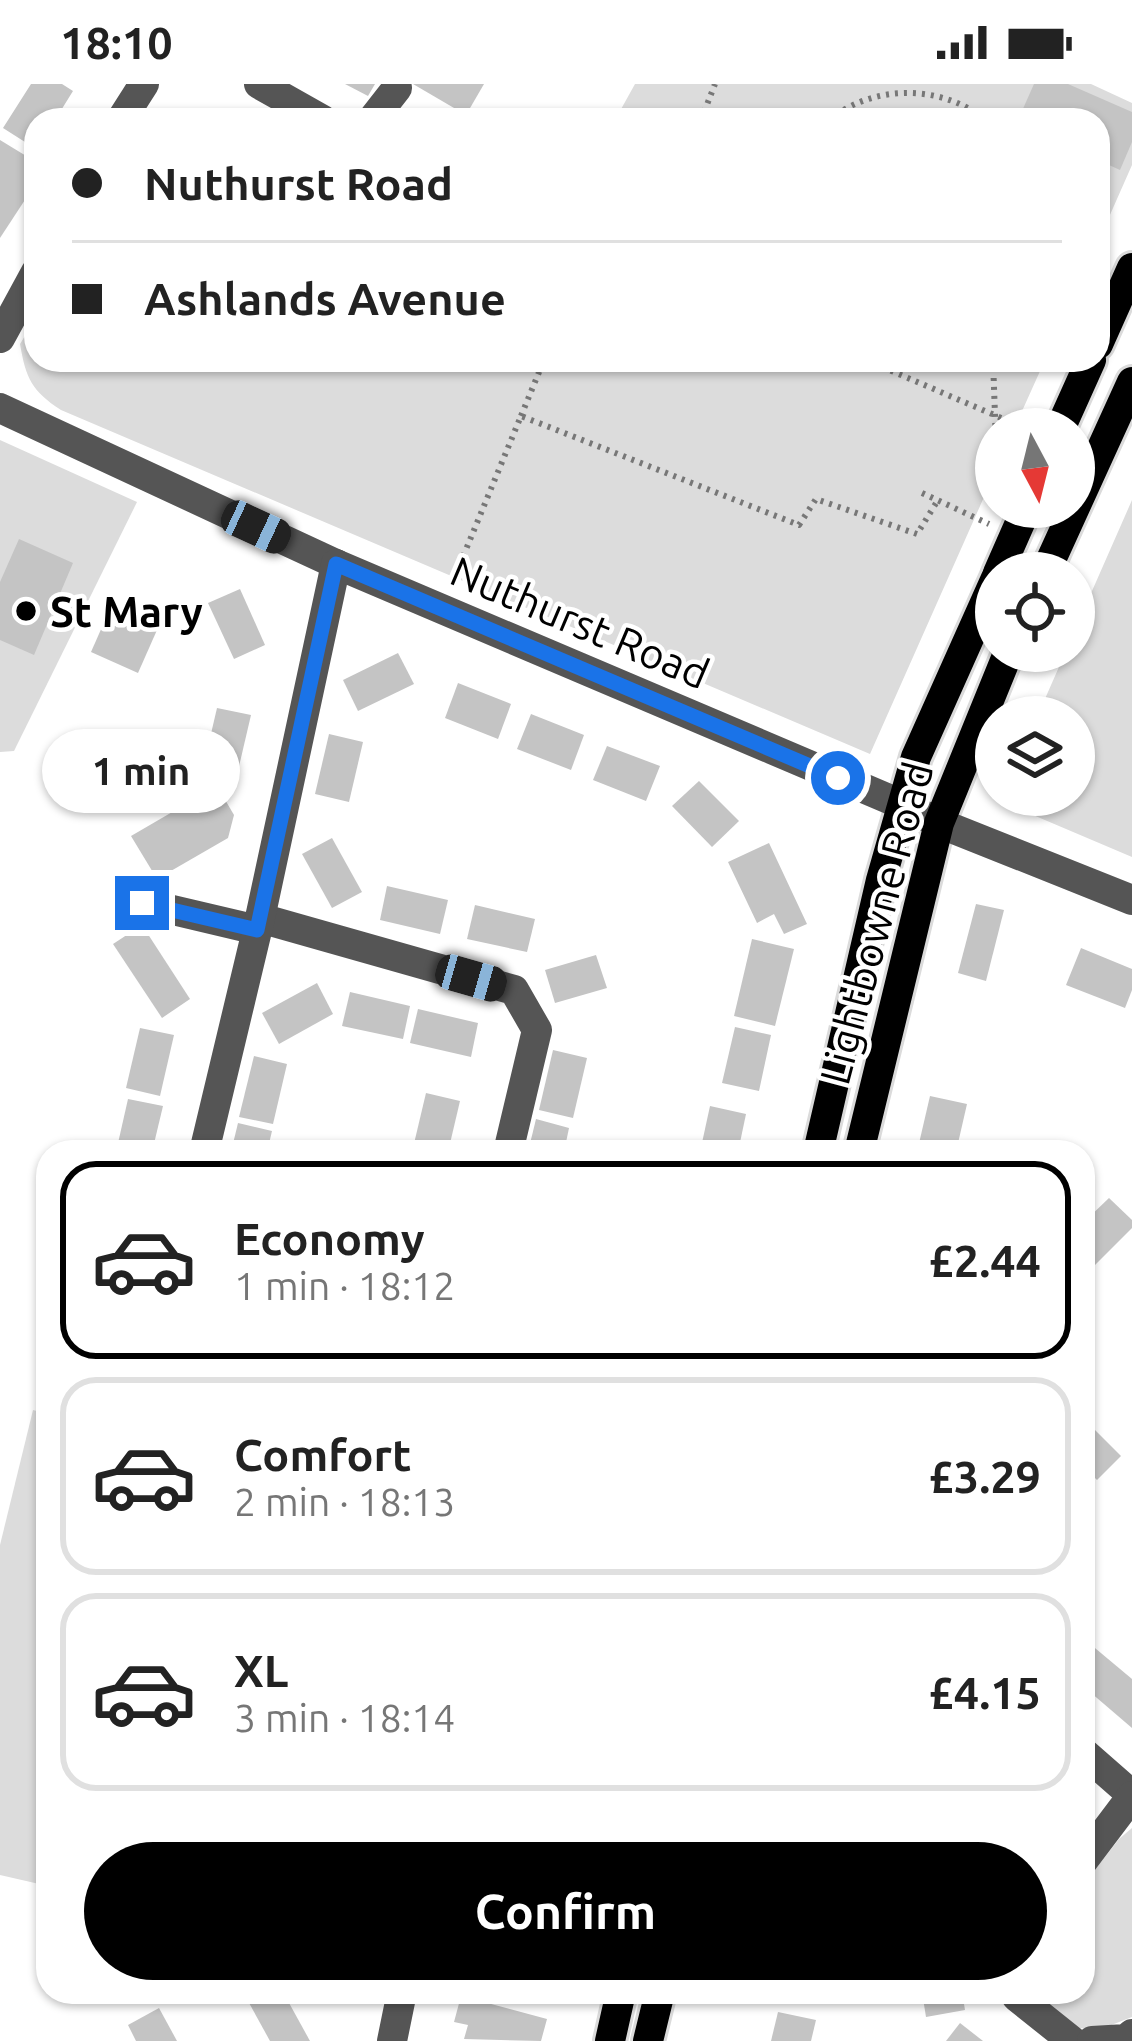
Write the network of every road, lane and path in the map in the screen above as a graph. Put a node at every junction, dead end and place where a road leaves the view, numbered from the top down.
1 (259, 84) edge
2 (912, 85) edge
3 (397, 88) dead end
4 (302, 108) edge
5 (382, 108) edge
6 (844, 108) edge
7 (972, 108) edge
8 (1132, 268) edge
9 (24, 294) edge
10 (1110, 317) edge
11 (0, 338) edge
12 (539, 372) edge
13 (893, 372) edge
14 (993, 372) edge
15 (1086, 372) edge
16 (1132, 382) edge
17 (0, 408) edge
18 (994, 408) edge
19 (1069, 408) edge
20 (975, 409) edge
21 (521, 416) junction
22 (922, 493) dead end
23 (938, 500) junction
24 (975, 509) edge
25 (1055, 552) edge
26 (336, 564) junction
27 (442, 609) junction
28 (975, 625) edge
29 (1000, 672) edge
30 (903, 805) junction
31 (939, 823) junction
32 (1132, 900) edge
33 (142, 903) dead end
34 (259, 924) junction
35 (207, 1140) edge
36 (511, 1140) edge
37 (821, 1140) edge
38 (862, 1140) edge
39 (1095, 1763) edge
40 (1132, 1795) edge
41 (1095, 1845) edge
42 (400, 2004) edge
43 (619, 2004) edge
44 (657, 2004) edge
45 (1026, 2004) edge
46 (1132, 2034) edge
47 (392, 2041) edge
48 (610, 2041) edge
49 (648, 2041) edge
50 (1072, 2041) edge
51 (1092, 2041) edge

1 - 4 street
2 - 6 path
2 - 7 path
3 - 5 street
8 - 10 main road
9 - 11 street
12 - 21 path
13 - 20 path
14 - 18 path
15 - 19 main road
16 - 25 main road
17 - 26 street, Nuthurst Road
21 - 23 path
21 - 27 path
22 - 23 path
23 - 24 path
26 - 27 street, Nuthurst Road
26 - 34 street
27 - 30 street, Nuthurst Road
28 - 30 main road, Lightbowne Road
29 - 31 main road, Lightbowne Road
30 - 31 street, Nuthurst Road
30 - 37 main road, Lightbowne Road
31 - 32 street, Nuthurst Road
31 - 38 main road, Lightbowne Road
33 - 34 street
34 - 35 street
34 - 36 street
39 - 40 street
40 - 41 street
42 - 47 street
43 - 48 main road
44 - 49 main road
45 - 50 street
46 - 51 street

